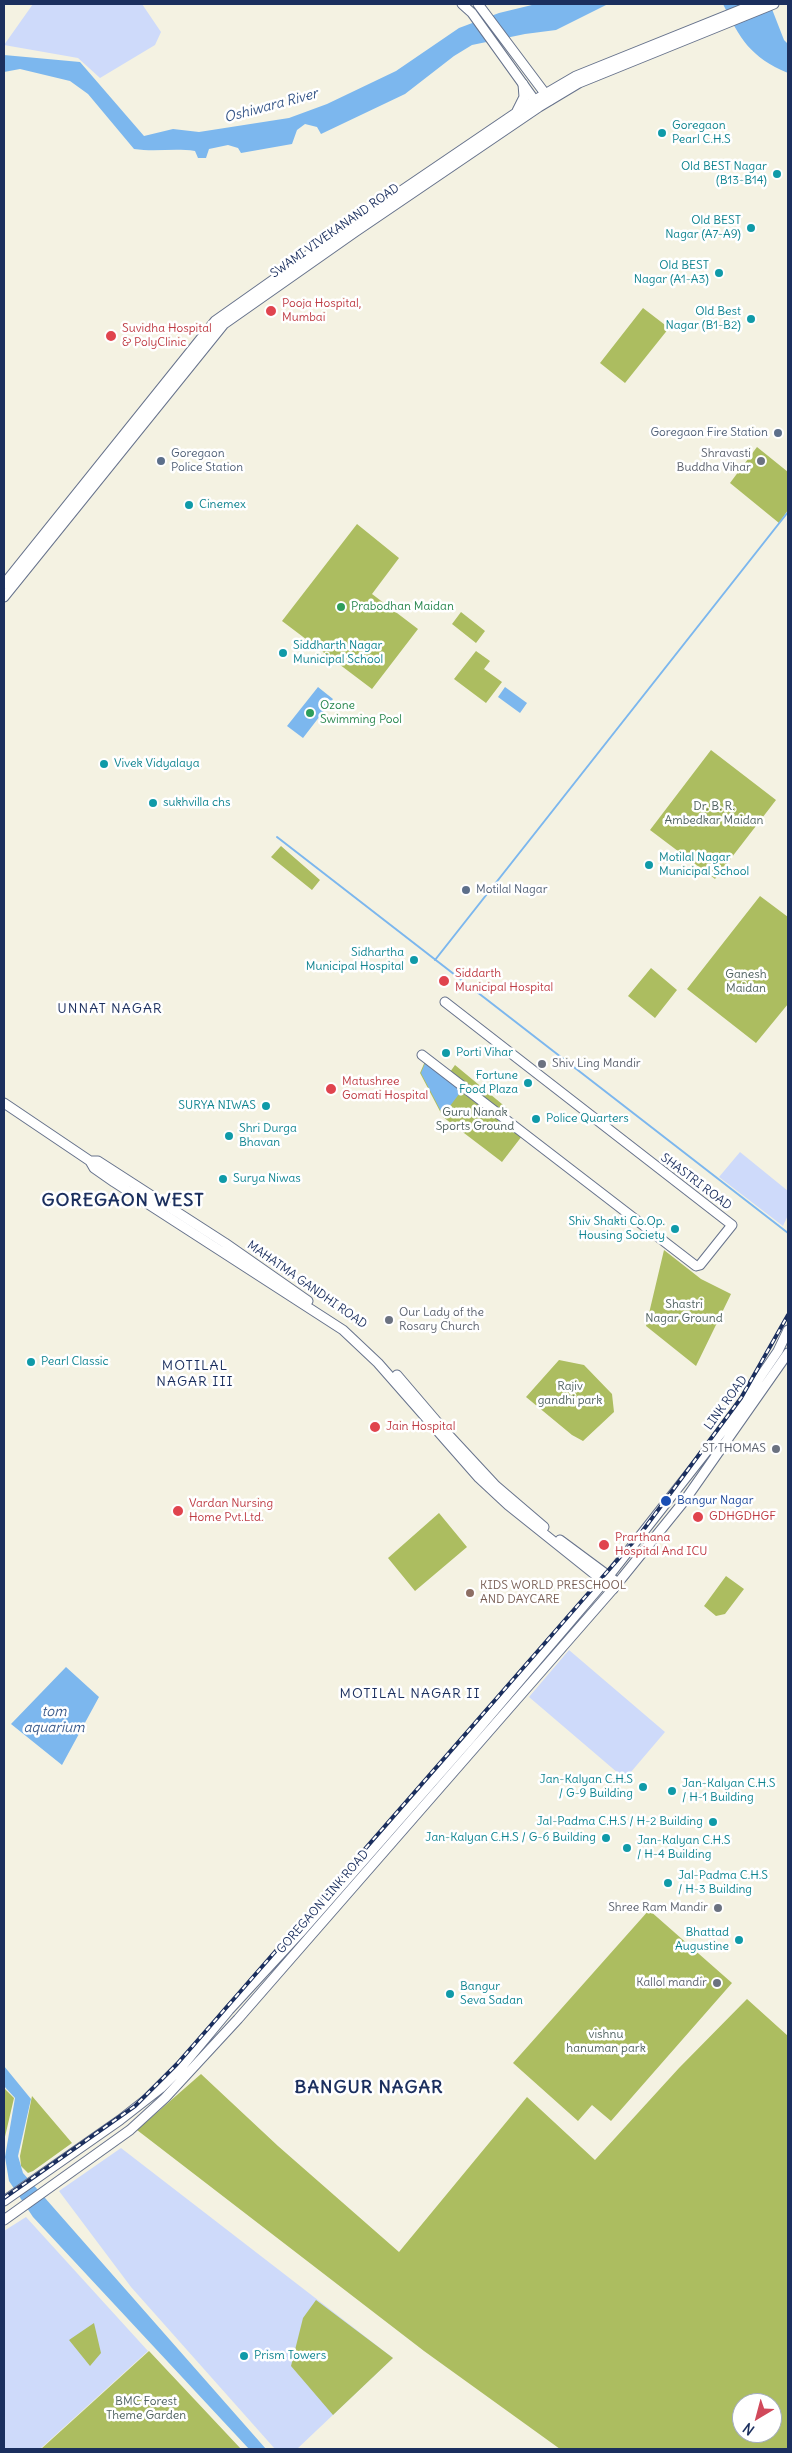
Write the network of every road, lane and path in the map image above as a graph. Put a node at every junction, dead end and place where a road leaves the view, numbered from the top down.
1 (462, 4) edge
2 (478, 4) edge
3 (755, 4) edge
4 (774, 4) edge
5 (725, 20) junction
6 (523, 84) junction
7 (548, 97) junction
8 (537, 104) junction
9 (516, 113) junction
10 (242, 307) junction
11 (4, 584) edge
12 (4, 597) edge
13 (447, 1004) dead end
14 (423, 1056) dead end
15 (4, 1103) edge
16 (788, 1330) edge
17 (788, 1353) edge
18 (607, 1579) junction
19 (615, 1586) junction
20 (7, 2198) edge
21 (4, 2220) edge

1 - 6 main road
2 - 7 main road
3 - 5 main road, SWAMI VIVEKANAND ROAD
4 - 5 main road, SWAMI VIVEKANAND ROAD
5 - 7 main road, SWAMI VIVEKANAND ROAD
6 - 8 main road
6 - 9 main road
7 - 8 main road, SWAMI VIVEKANAND ROAD
8 - 9 main road, SWAMI VIVEKANAND ROAD
8 - 10 main road, SWAMI VIVEKANAND ROAD
9 - 10 main road, SWAMI VIVEKANAND ROAD
10 - 11 main road, SWAMI VIVEKANAND ROAD
10 - 12 main road, SWAMI VIVEKANAND ROAD
13 - 14 main road, SHASTRI ROAD
15 - 18 main road, MAHATMA GANDHI ROAD
16 - 18 main road, LINK ROAD
17 - 19 main road, LINK ROAD
18 - 19 main road, MAHATMA GANDHI ROAD
18 - 20 main road, LINK ROAD
19 - 21 main road, GOREGAON LINK ROAD

